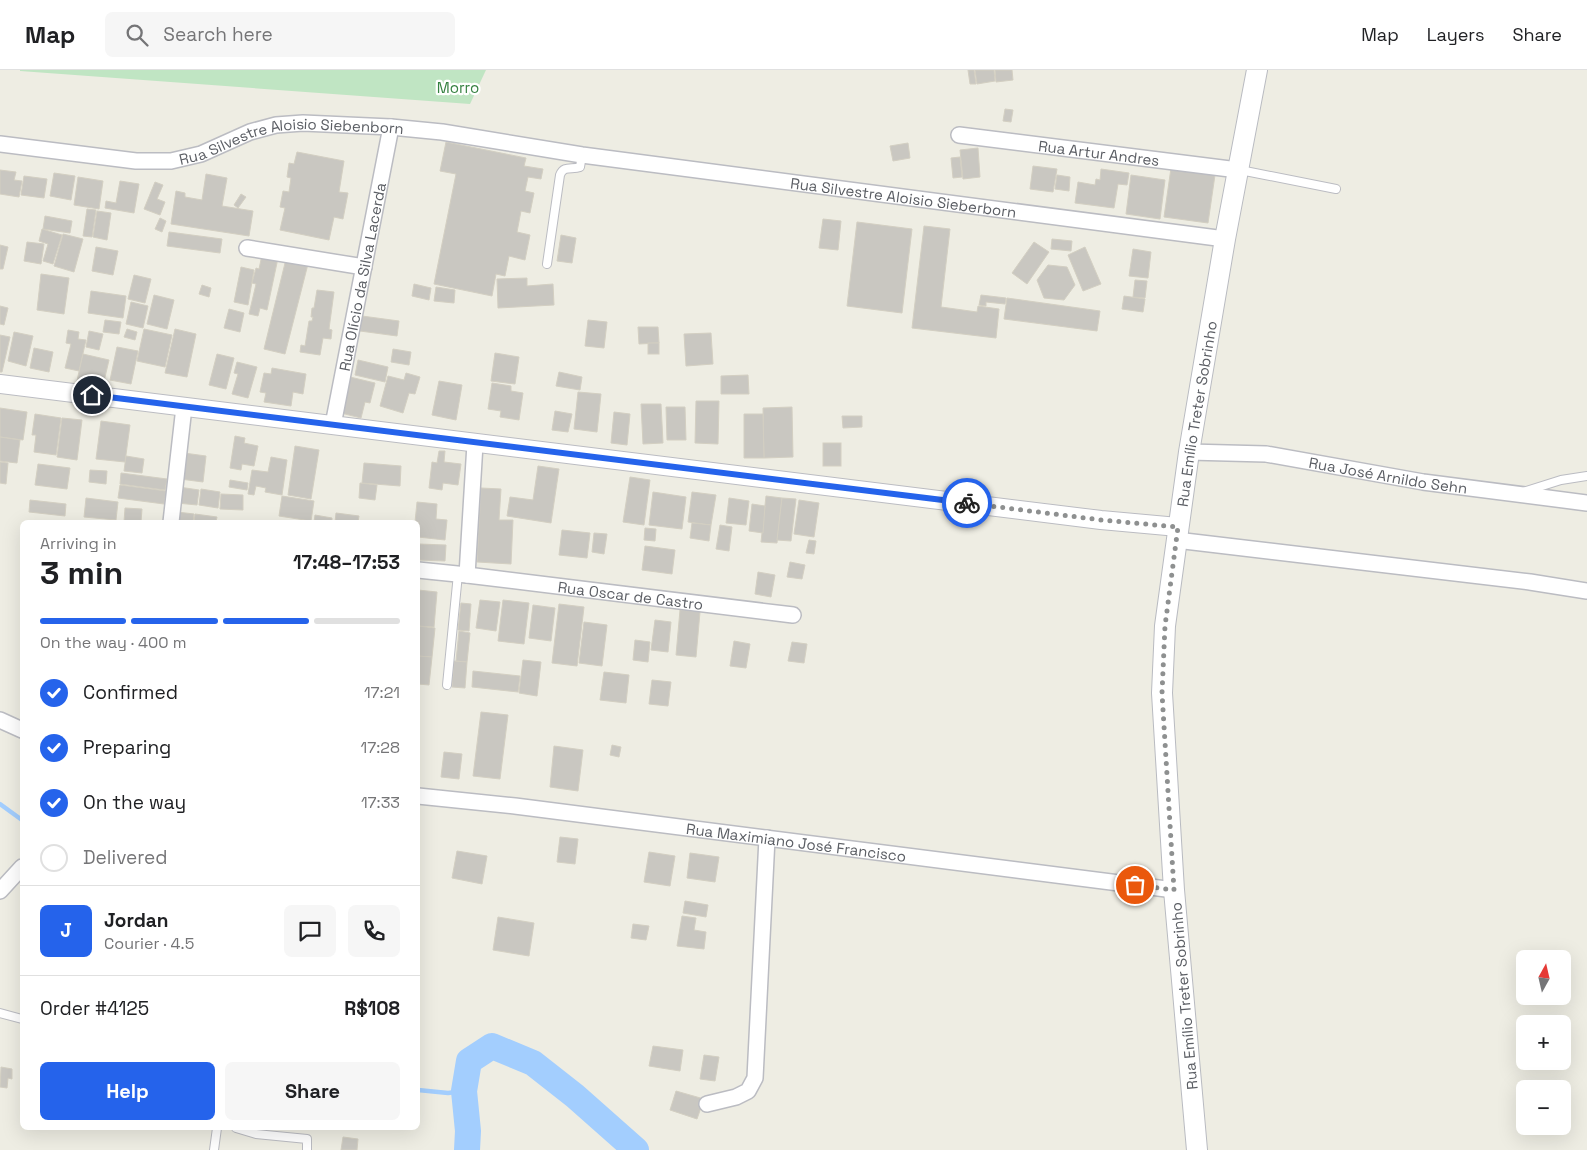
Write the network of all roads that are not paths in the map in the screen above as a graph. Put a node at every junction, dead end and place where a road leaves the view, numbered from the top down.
1 (1257, 70) edge
2 (391, 127) junction
3 (959, 134) dead end
4 (0, 144) edge
5 (582, 155) junction
6 (1238, 170) junction
7 (1336, 190) dead end
8 (1225, 239) junction
9 (247, 248) dead end
10 (547, 264) dead end
11 (364, 266) junction
12 (0, 384) edge
13 (184, 407) junction
14 (333, 425) junction
15 (476, 444) junction
16 (1189, 452) junction
17 (1587, 476) edge
18 (1516, 494) junction
19 (1587, 503) edge
20 (171, 520) edge
21 (1177, 534) junction
22 (420, 570) edge
23 (462, 574) junction
24 (1587, 591) edge
25 (794, 615) dead end
26 (447, 685) dead end
27 (0, 720) edge
28 (20, 729) edge
29 (420, 796) edge
30 (768, 838) junction
31 (20, 869) edge
32 (1174, 890) junction
33 (0, 891) edge
34 (0, 1013) edge
35 (20, 1018) edge
36 (706, 1104) dead end
37 (217, 1130) edge
38 (243, 1130) edge
39 (214, 1150) edge
40 (307, 1150) edge
41 (1197, 1150) edge

1 - 6 main road, Rua Emílio Treter Sobrinho
2 - 4 street, Rua Silvestre Aloisio Siebenborn
2 - 5 street, Rua Silvestre Aloisio Siebenborn
2 - 11 street, Rua Olício da Silva Lacerda
3 - 6 street, Rua Artur Andres
5 - 8 street, Rua Silvestre Aloisio Sieberborn
5 - 10 lane
6 - 7 lane
6 - 8 main road, Rua Emílio Treter Sobrinho
8 - 16 main road, Rua Emílio Treter Sobrinho
9 - 11 street
11 - 14 street, Rua Olício da Silva Lacerda
12 - 13 street
13 - 14 street
13 - 20 street
14 - 15 street
15 - 21 street
15 - 23 street
16 - 18 street, Rua José Arnildo Sehn
16 - 21 main road, Rua Emílio Treter Sobrinho
17 - 18 lane
18 - 19 street, Rua José Arnildo Sehn
21 - 24 street
21 - 32 main road, Rua Emílio Treter Sobrinho
22 - 23 street, Rua Oscar de Castro
23 - 25 street, Rua Oscar de Castro
23 - 26 lane
27 - 28 street
29 - 30 street, Rua Maximiano José Francisco
30 - 32 street, Rua Maximiano José Francisco
30 - 36 street
31 - 33 street
32 - 41 main road, Rua Emílio Treter Sobrinho
34 - 35 lane
37 - 39 lane
38 - 40 lane

